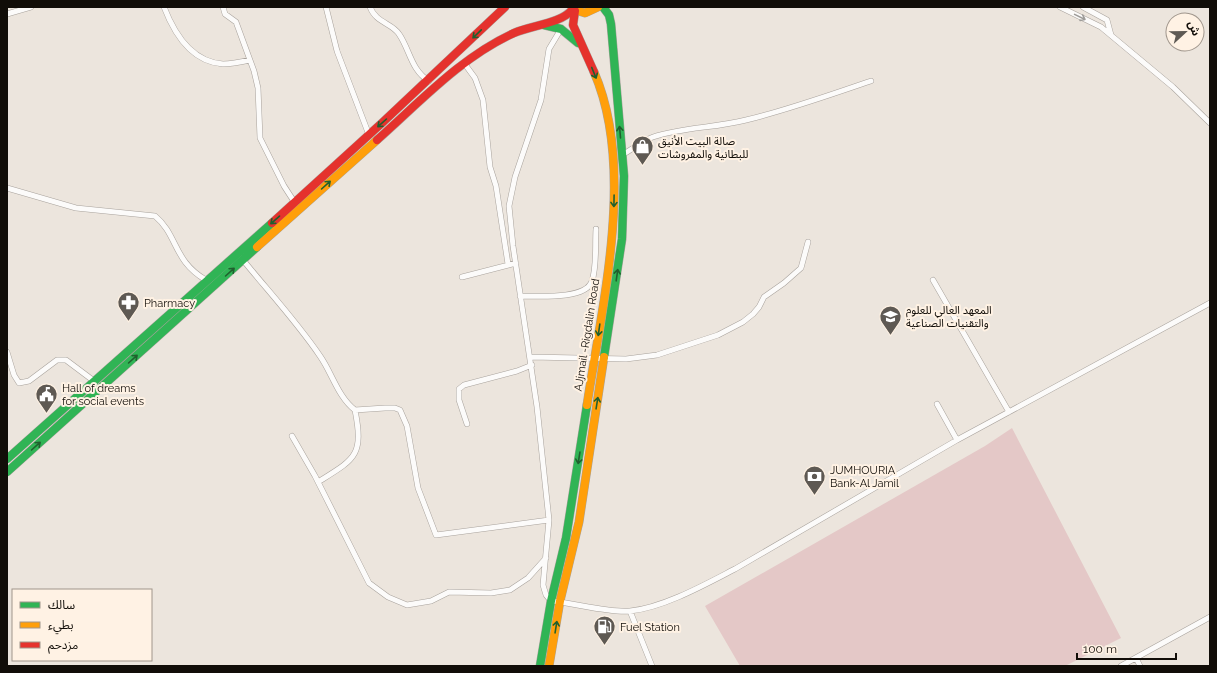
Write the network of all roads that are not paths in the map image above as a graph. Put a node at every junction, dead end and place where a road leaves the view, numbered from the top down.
1 (31, 7) edge
2 (164, 7) edge
3 (223, 7) edge
4 (326, 7) edge
5 (370, 7) edge
6 (505, 7) edge
7 (598, 7) edge
8 (603, 7) edge
9 (1060, 7) edge
10 (1083, 7) edge
11 (572, 9) edge
12 (7, 14) edge
13 (537, 24) junction
14 (561, 29) junction
15 (1112, 36) junction
16 (584, 50) junction
17 (250, 60) junction
18 (464, 63) junction
19 (438, 72) junction
20 (445, 78) junction
21 (429, 80) junction
22 (871, 81) dead end
23 (1210, 123) edge
24 (369, 135) junction
25 (622, 155) junction
26 (7, 188) edge
27 (295, 203) junction
28 (596, 229) dead end
29 (808, 242) dead end
30 (243, 260) junction
31 (516, 263) junction
32 (508, 264) junction
33 (462, 277) dead end
34 (206, 280) junction
35 (933, 280) dead end
36 (520, 296) junction
37 (1210, 303) edge
38 (7, 352) edge
39 (531, 357) junction
40 (595, 357) junction
41 (604, 357) junction
42 (532, 365) junction
43 (94, 381) junction
44 (937, 404) dead end
45 (354, 410) junction
46 (1009, 412) junction
47 (467, 424) dead end
48 (292, 436) dead end
49 (958, 440) junction
50 (7, 459) edge
51 (7, 472) edge
52 (318, 482) junction
53 (549, 520) junction
54 (546, 557) junction
55 (556, 601) junction
56 (630, 611) junction
57 (1210, 617) edge
58 (1136, 658) junction
59 (540, 666) edge
60 (549, 666) edge
61 (652, 666) edge
62 (1121, 666) edge
63 (1140, 666) edge

1 - 12 street
2 - 17 street
3 - 17 street
4 - 24 street
5 - 21 street
6 -> 19 main road
7 - 11 main road
25 -> 8 main road, AJjmail -Rigdalin Road
9 -> 15 street
10 - 15 street
11 - 13 main road
11 - 16 main road, AJjmail -Rigdalin Road
13 - 14 main road
13 - 18 main road
14 - 16 main road
14 - 31 street
15 - 23 street
16 -> 40 main road, AJjmail -Rigdalin Road
17 - 27 street
18 - 20 main road
18 - 32 street
19 - 20 main road
19 - 21 main road
30 -> 20 main road
21 -> 24 main road
22 - 25 street
24 - 27 main road
41 -> 25 main road, AJjmail -Rigdalin Road
26 - 34 street
27 -> 34 main road
28 - 36 street
29 - 41 street
30 - 45 street
51 -> 30 main road
31 - 32 street
31 - 36 street
32 - 33 street
34 - 43 main road
35 - 46 street
36 - 39 street
37 - 46 street
38 - 43 street
39 - 40 street
39 - 42 street
40 - 41 street
40 -> 55 main road, AJjmail -Rigdalin Road
55 -> 41 main road, AJjmail -Rigdalin Road
42 - 47 street
42 - 53 street
43 - 50 main road
44 - 49 street
45 - 52 street
45 - 53 street
46 - 49 street
48 - 52 street
49 - 56 street
52 - 54 street
53 - 54 street
54 - 55 street
55 - 56 street
55 - 59 main road, AJjmail -Rigdalin Road
60 -> 55 main road, AJjmail -Rigdalin Road
56 - 61 street
57 - 58 street
58 - 62 street
58 - 63 street

